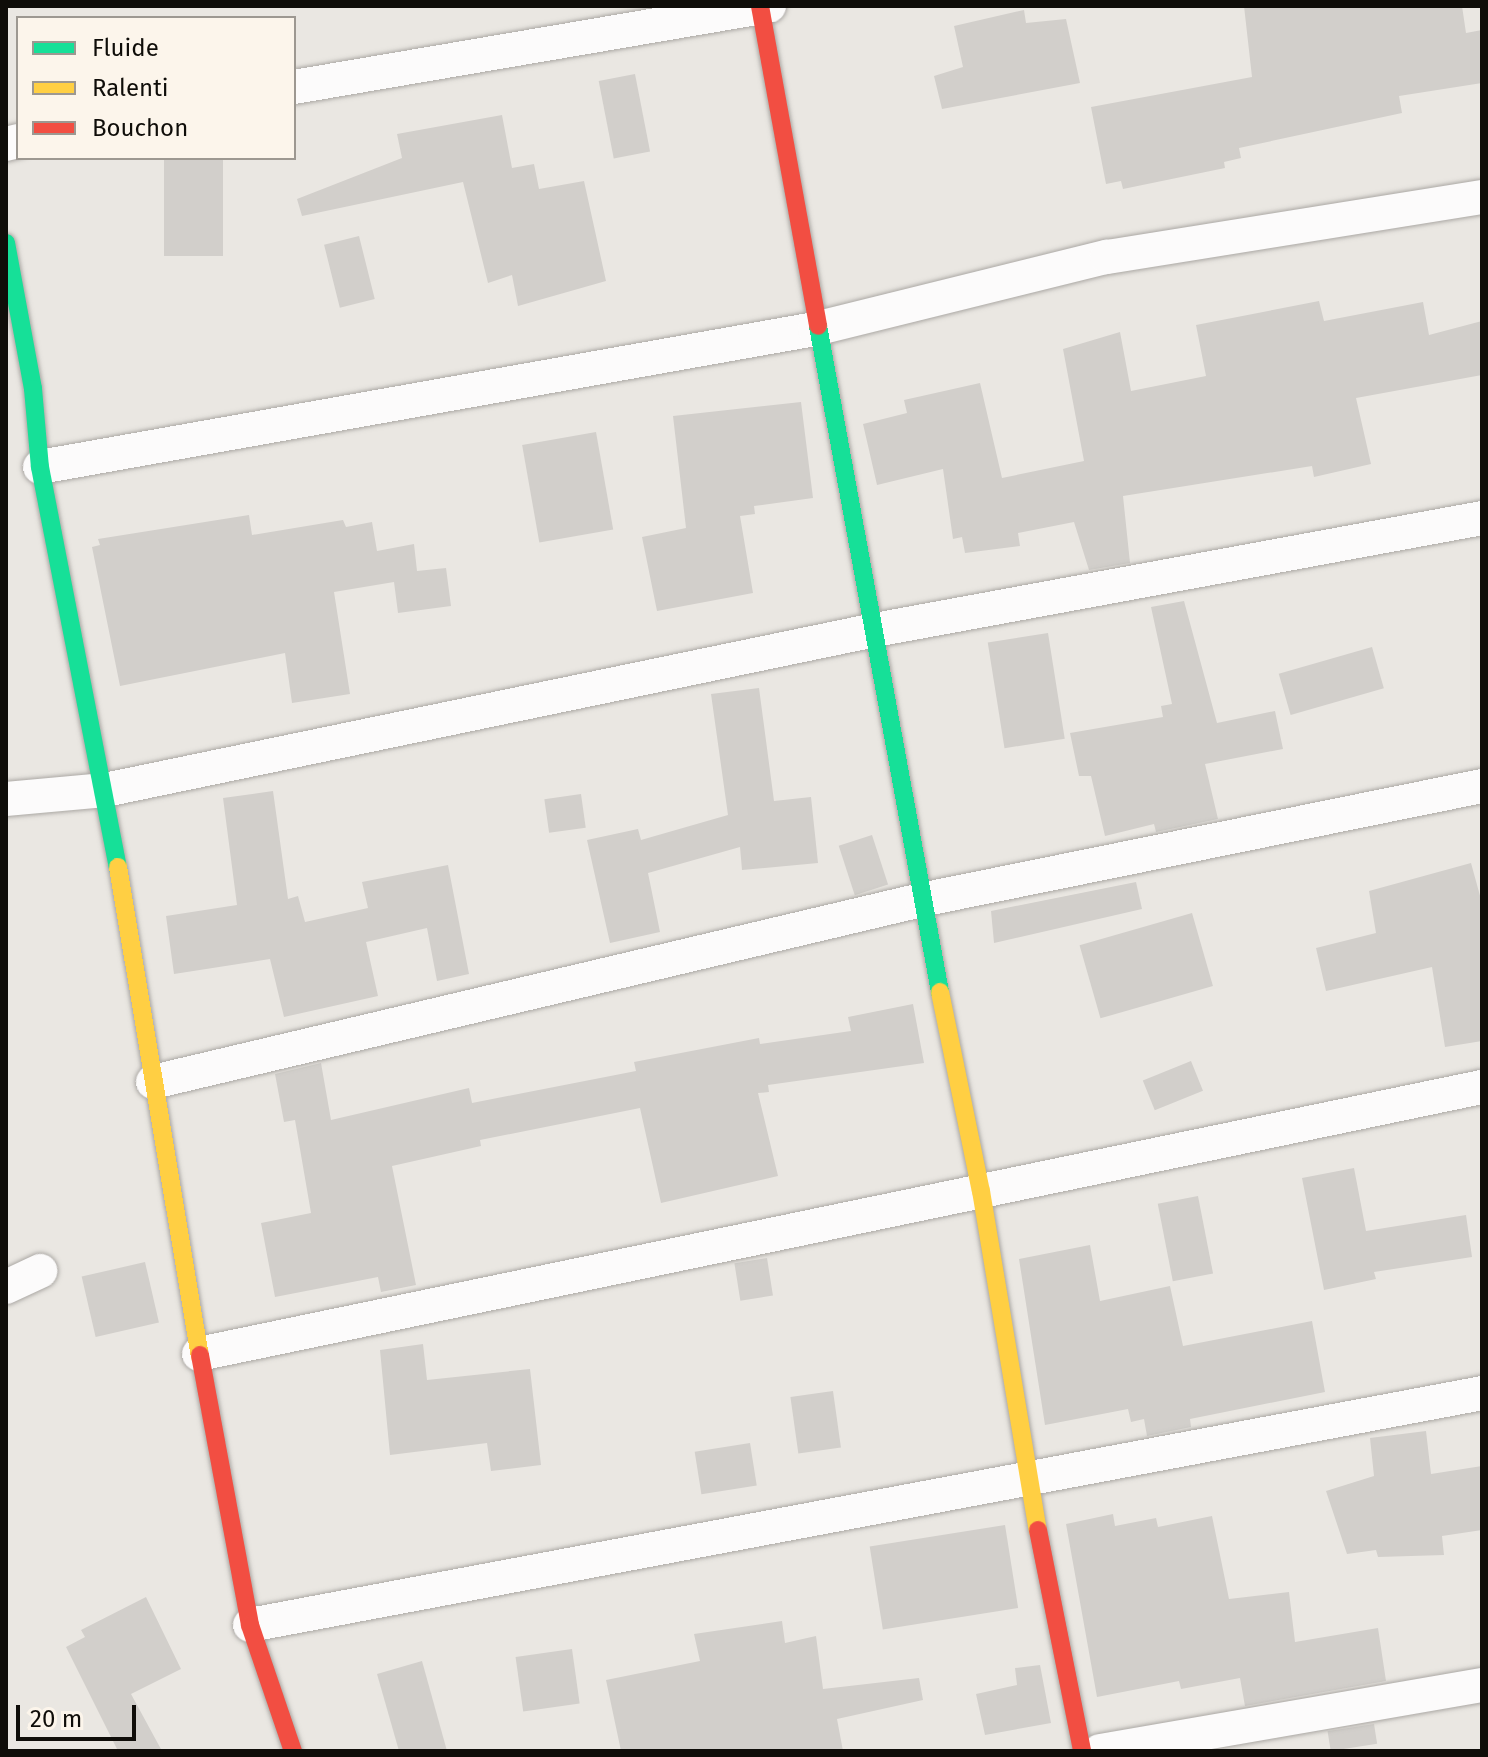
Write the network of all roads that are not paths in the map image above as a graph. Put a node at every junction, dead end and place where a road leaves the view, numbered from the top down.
1 (763, 7) edge
2 (296, 87) edge
3 (1482, 197) edge
4 (6, 243) edge
5 (815, 329) junction
6 (19, 393) edge
7 (40, 467) junction
8 (1482, 518) edge
9 (875, 630) junction
10 (1482, 786) edge
11 (105, 790) junction
12 (6, 799) edge
13 (921, 900) junction
14 (153, 1082) junction
15 (1482, 1087) edge
16 (981, 1191) junction
17 (40, 1271) dead end
18 (6, 1287) edge
19 (199, 1354) junction
20 (1482, 1393) edge
21 (1028, 1478) junction
22 (250, 1625) junction
23 (1482, 1685) edge
24 (293, 1751) edge
25 (1082, 1751) edge
26 (1100, 1751) edge

1 - 2 street
1 - 5 street
3 - 5 street
4 - 6 street
5 - 7 street
5 - 9 street
6 - 7 street
7 - 11 street
8 - 9 street
9 - 11 street
9 - 13 street
10 - 13 street
11 - 12 street
11 - 14 street
13 - 14 street
13 - 16 street
14 - 19 street
15 - 16 street
16 - 19 street
16 - 21 street
17 - 18 street
19 - 22 street
20 - 21 street
21 - 22 street
21 - 25 street
22 - 24 street
23 - 26 street

